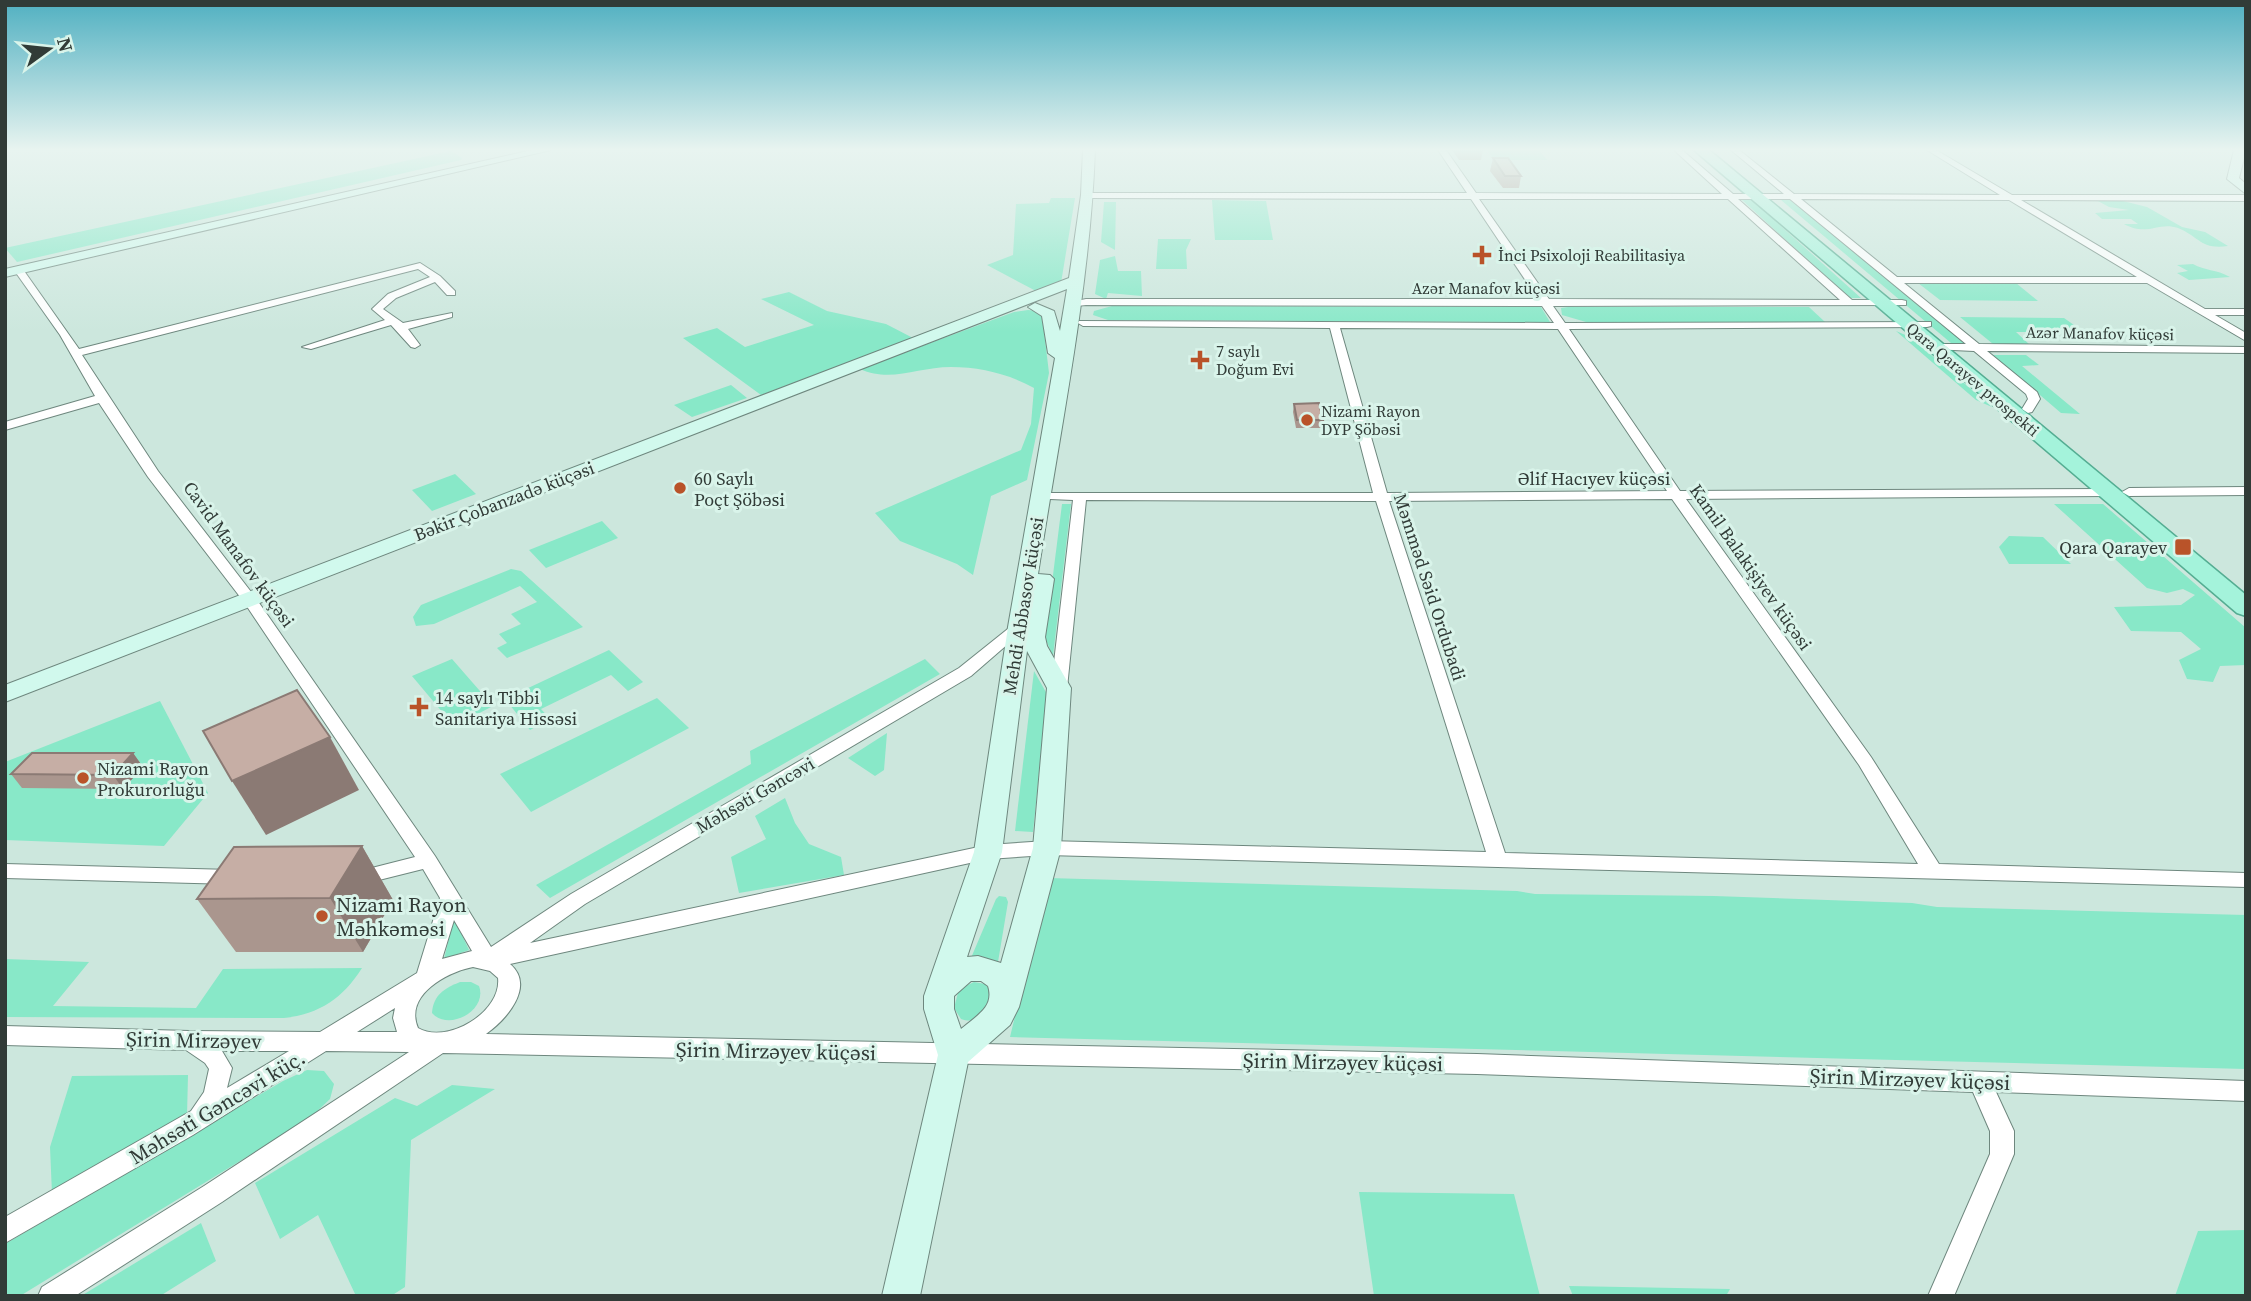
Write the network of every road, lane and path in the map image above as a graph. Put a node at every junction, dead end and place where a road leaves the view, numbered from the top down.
1 (266, 211) edge
2 (274, 211) edge
3 (1091, 211) edge
4 (1485, 211) edge
5 (1746, 211) edge
6 (1772, 211) edge
7 (1791, 211) edge
8 (1812, 211) edge
9 (2033, 211) edge
10 (10, 270) edge
11 (436, 278) junction
12 (1897, 280) junction
13 (2150, 280) junction
14 (451, 293) dead end
15 (1078, 300) junction
16 (1850, 302) junction
17 (1548, 303) junction
18 (1826, 303) junction
19 (1883, 303) junction
20 (1902, 303) junction
21 (1035, 307) junction
22 (1004, 311) junction
23 (2202, 312) junction
24 (2246, 312) edge
25 (448, 315) dead end
26 (397, 324) junction
27 (1334, 324) junction
28 (1917, 324) junction
29 (1850, 325) junction
30 (1880, 325) junction
31 (1564, 326) junction
32 (2246, 338) edge
33 (415, 345) dead end
34 (307, 347) dead end
35 (1945, 347) junction
36 (1979, 347) junction
37 (2246, 350) edge
38 (75, 353) junction
39 (1059, 380) junction
40 (102, 398) junction
41 (2028, 409) junction
42 (5, 426) edge
43 (2246, 491) edge
44 (2118, 492) junction
45 (1676, 495) junction
46 (1068, 496) junction
47 (1381, 497) junction
48 (2246, 588) edge
49 (250, 600) junction
50 (2246, 608) edge
51 (1019, 627) junction
52 (5, 694) edge
53 (1046, 848) junction
54 (988, 852) junction
55 (1498, 860) junction
56 (428, 861) junction
57 (1931, 870) junction
58 (5, 871) edge
59 (250, 877) edge
60 (336, 880) edge
61 (2246, 880) edge
62 (451, 896) junction
63 (488, 960) junction
64 (426, 978) junction
65 (942, 986) junction
66 (1007, 996) junction
67 (5, 1035) edge
68 (327, 1040) junction
69 (189, 1041) junction
70 (433, 1042) junction
71 (954, 1055) junction
72 (1980, 1081) junction
73 (2246, 1091) edge
74 (185, 1128) junction
75 (5, 1231) edge
76 (51, 1296) edge
77 (901, 1296) edge
78 (1941, 1296) edge

1 - 10 street
2 - 10 street
3 - 15 street, Mehdi Abbasov küçəsi
4 - 17 street, Kamil Balakişiyev küçəsi
5 - 16 street
6 - 19 main road, Qara Qarayev prospekti
7 - 20 main road, Qara Qarayev prospekti
8 - 12 street
9 - 13 street
10 - 38 street, Cavid Manafov küçəsi
11 - 14 street
11 - 26 street
11 - 38 street
12 - 13 street
12 - 36 street
13 - 23 street
15 - 17 street, Azər Manafov küçəsi
15 - 21 street
15 - 22 street, Bəkir Çobanzadə küçəsi
15 - 27 street
15 - 39 street, Mehdi Abbasov küçəsi
15 - 46 street, Mehdi Abbasov küçəsi
16 - 18 street, Azər Manafov küçəsi
16 - 19 street, Azər Manafov küçəsi
16 - 30 street
17 - 18 street, Azər Manafov küçəsi
17 - 31 street, Kamil Balakişiyev küçəsi
18 - 29 street
19 - 20 street, Azər Manafov küçəsi
19 - 28 main road, Qara Qarayev prospekti
20 - 28 main road, Qara Qarayev prospekti
21 - 22 street
21 - 39 street
22 - 49 street, Bəkir Çobanzadə küçəsi
23 - 24 street
23 - 32 street
25 - 26 street
26 - 33 street
26 - 34 street
27 - 31 street
27 - 47 street, Məmməd Səid Ordubadi
28 - 30 street
28 - 35 main road, Qara Qarayev prospekti
29 - 30 street
29 - 31 street
31 - 45 street, Kamil Balakişiyev küçəsi
35 - 36 street, Azər Manafov küçəsi
35 - 41 main road, Qara Qarayev prospekti
35 - 44 main road, Qara Qarayev prospekti
36 - 37 street, Azər Manafov küçəsi
36 - 41 street
38 - 40 street, Cavid Manafov küçəsi
39 - 51 street, Mehdi Abbasov küçəsi
40 - 42 street
40 - 49 street, Cavid Manafov küçəsi
41 - 44 main road, Qara Qarayev prospekti
43 - 44 street, Əlif Hacıyev küçəsi
44 - 45 street, Əlif Hacıyev küçəsi
44 - 48 main road, Qara Qarayev prospekti
44 - 50 main road, Qara Qarayev prospekti
45 - 47 street, Əlif Hacıyev küçəsi
45 - 57 street, Kamil Balakişiyev küçəsi
46 - 47 street, Əlif Hacıyev küçəsi
46 - 53 street, Mehdi Abbasov küçəsi
47 - 55 street, Məmməd Səid Ordubadi
49 - 52 street, Bəkir Çobanzadə küçəsi
49 - 56 street, Cavid Manafov küçəsi
51 - 54 street, Mehdi Abbasov küçəsi
51 - 63 street, Məhsəti Gəncəvi
53 - 54 street
53 - 55 street
53 - 66 street, Mehdi Abbasov küçəsi
54 - 63 street
54 - 65 street, Mehdi Abbasov küçəsi
55 - 57 street
56 - 60 street
56 - 62 street, Cavid Manafov küçəsi
57 - 61 street
58 - 59 street
62 - 63 street, Cavid Manafov küçəsi
62 - 64 street
63 - 64 street
63 - 70 street
64 - 68 street, Məhsəti Gəncəvi küç.
64 - 70 street
65 - 66 street
65 - 71 street, Mehdi Abbasov küçəsi
66 - 71 street, Mehdi Abbasov küçəsi
67 - 69 street, Şirin Mirzəyev
68 - 69 street, Şirin Mirzəyev
68 - 70 street, Şirin Mirzəyev
68 - 74 street, Məhsəti Gəncəvi küç.
69 - 74 street
70 - 71 street, Şirin Mirzəyev küçəsi
70 - 76 street
71 - 72 street, Şirin Mirzəyev küçəsi
71 - 77 street
72 - 73 street, Şirin Mirzəyev küçəsi
72 - 78 street
74 - 75 street, Məhsəti Gəncəvi küç.

